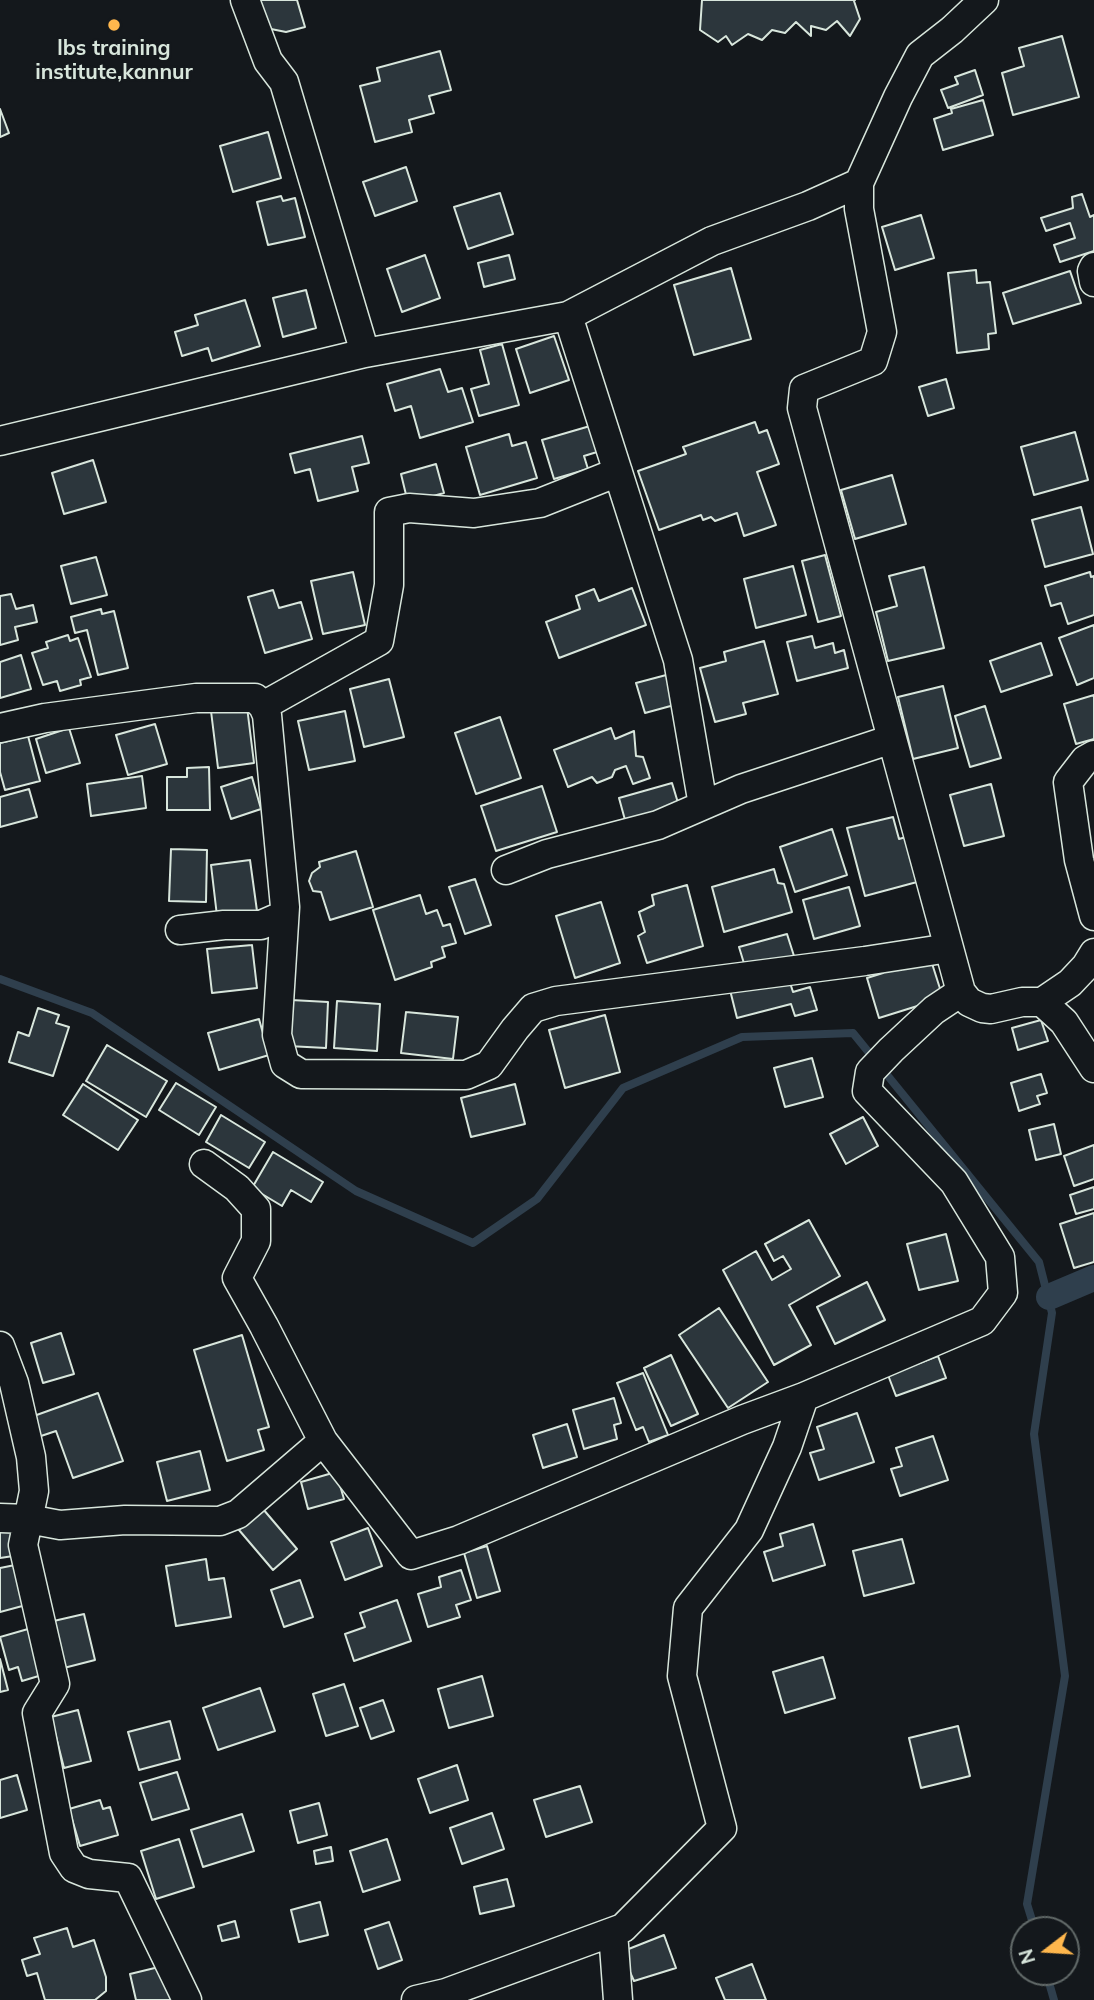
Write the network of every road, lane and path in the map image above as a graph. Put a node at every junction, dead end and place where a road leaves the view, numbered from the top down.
1 (245, 0) edge
2 (984, 0) edge
3 (859, 183) junction
4 (1094, 267) edge
5 (1094, 282) edge
6 (568, 316) junction
7 (365, 353) junction
8 (0, 441) edge
9 (618, 472) junction
10 (263, 706) junction
11 (0, 728) edge
12 (892, 739) junction
13 (1094, 755) edge
14 (703, 805) junction
15 (506, 870) dead end
16 (1093, 908) edge
17 (284, 915) junction
18 (180, 930) dead end
19 (949, 948) junction
20 (1094, 953) edge
21 (961, 992) junction
22 (1042, 1002) junction
23 (1094, 1068) edge
24 (204, 1164) dead end
25 (0, 1346) edge
26 (804, 1397) junction
27 (323, 1441) junction
28 (0, 1518) edge
29 (28, 1519) junction
30 (612, 1932) junction
31 (187, 2000) edge
32 (416, 2000) edge
33 (618, 2000) edge

1 - 7 street
2 - 3 street
3 - 6 street
3 - 12 street
4 - 5 street
6 - 7 street
6 - 9 street
7 - 8 street
9 - 10 street
9 - 14 street
10 - 11 street
10 - 17 street
12 - 14 street
12 - 19 street
13 - 16 street
14 - 15 street
17 - 18 street
17 - 19 street
19 - 21 street
20 - 22 street
21 - 22 street
21 - 26 street
22 - 23 street
24 - 27 street
25 - 29 street
26 - 27 street
26 - 30 street
27 - 29 street
28 - 29 street
29 - 31 street
30 - 32 street
30 - 33 street

